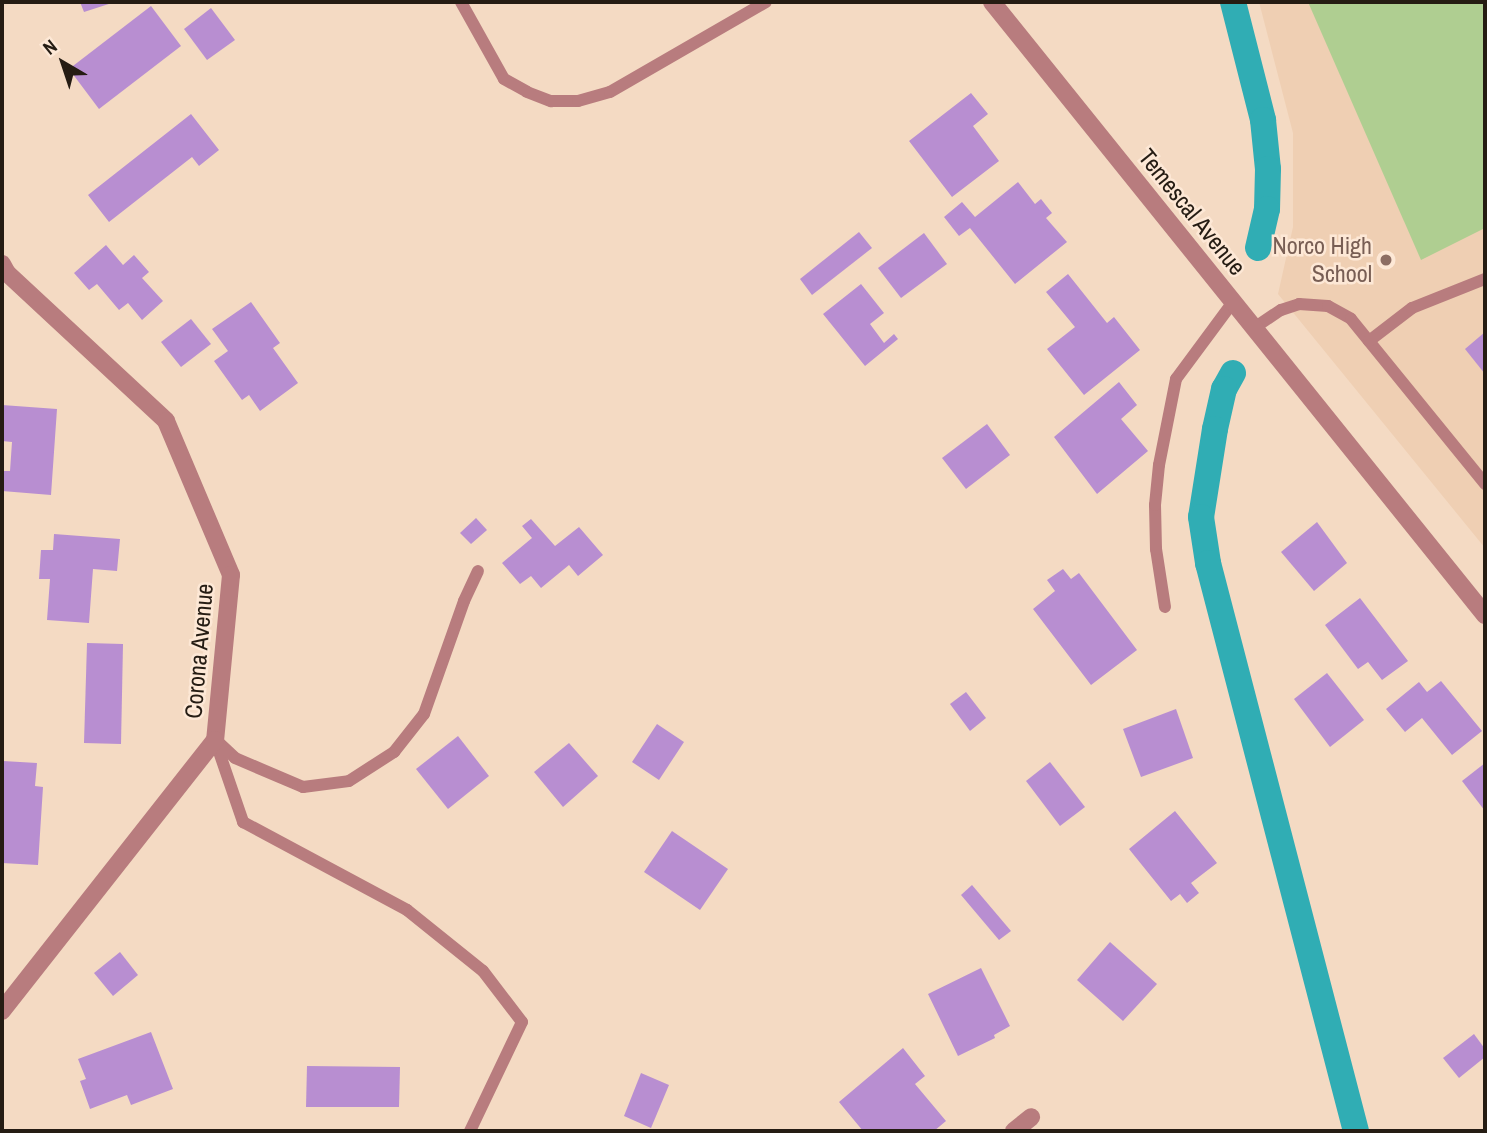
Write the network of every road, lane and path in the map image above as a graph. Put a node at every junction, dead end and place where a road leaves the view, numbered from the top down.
1 (461, 2) edge
2 (766, 2) edge
3 (992, 2) edge
4 (2, 264) edge
5 (1485, 279) edge
6 (1233, 302) junction
7 (1254, 328) junction
8 (1369, 341) junction
9 (1485, 485) edge
10 (478, 571) dead end
11 (1165, 607) dead end
12 (1485, 615) edge
13 (215, 740) junction
14 (2, 1011) edge
15 (1031, 1117) dead end
16 (470, 1131) edge
17 (1014, 1131) edge

1 - 2 lane
3 - 6 street, Temescal Avenue
4 - 13 street, Corona Avenue
5 - 8 lane
6 - 7 street, Temescal Avenue
6 - 11 lane
7 - 8 lane
7 - 12 street, Temescal Avenue
8 - 9 lane
10 - 13 lane
13 - 14 street, Corona Avenue
13 - 16 lane
15 - 17 street

